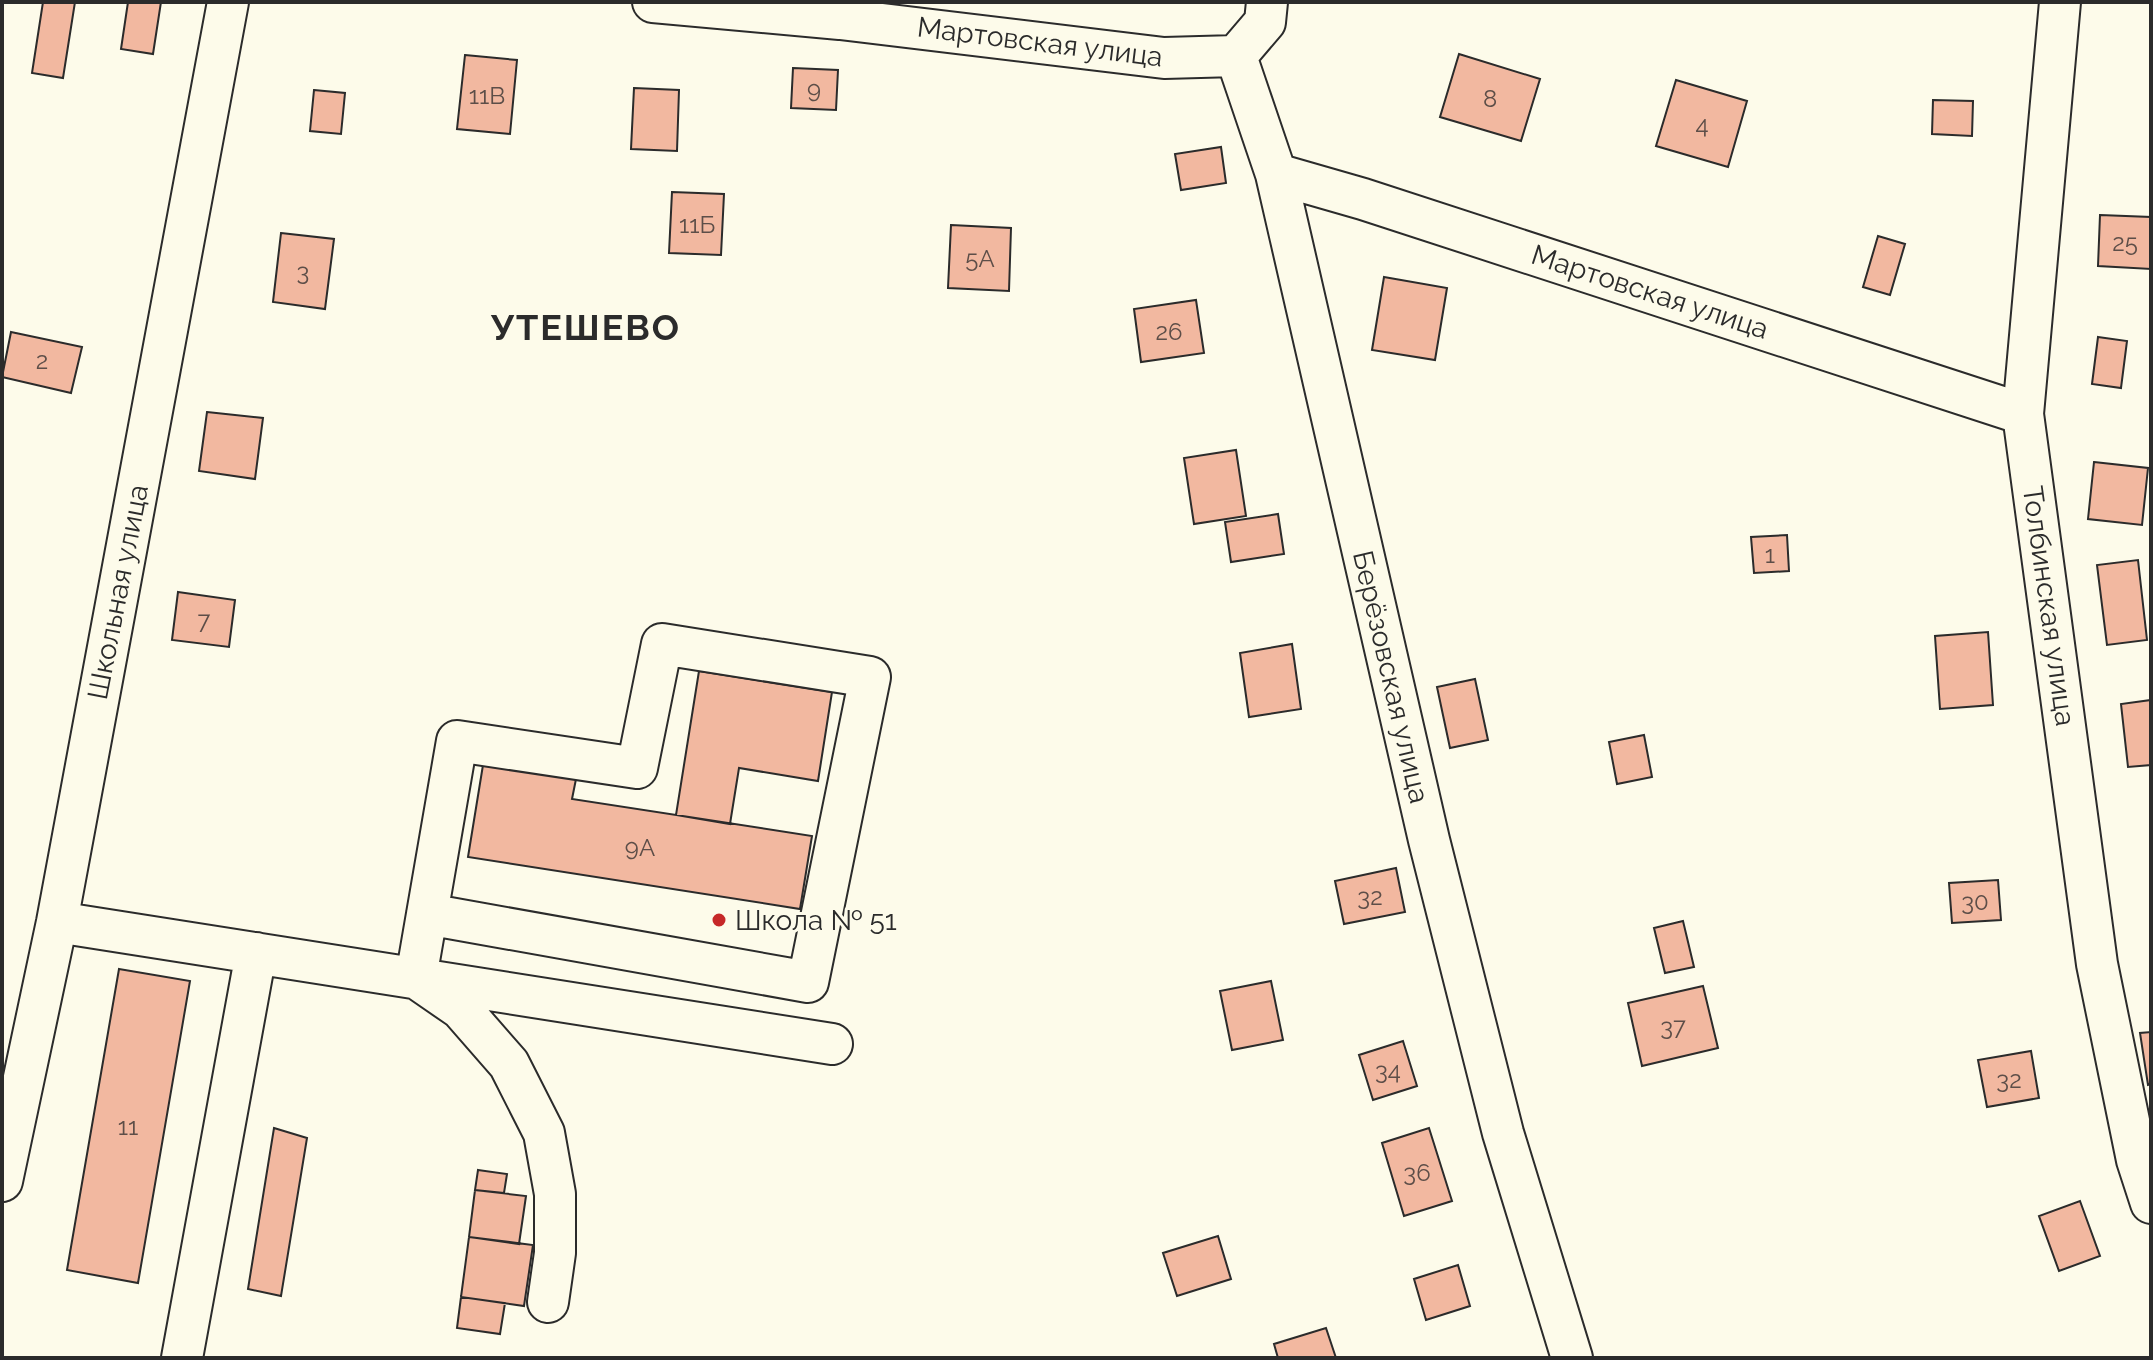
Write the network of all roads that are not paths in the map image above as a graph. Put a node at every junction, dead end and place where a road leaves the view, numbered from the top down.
1 (228, 2) edge
2 (653, 2) edge
3 (1267, 2) edge
4 (2060, 2) edge
5 (1236, 56) junction
6 (1276, 174) junction
7 (2023, 414) junction
8 (427, 914) junction
9 (57, 922) junction
10 (256, 953) junction
11 (416, 978) junction
12 (832, 1044) dead end
13 (2, 1181) edge
14 (2151, 1203) edge
15 (548, 1302) dead end
16 (182, 1358) edge
17 (1572, 1358) edge

1 - 9 street, Школьная улица
2 - 5 street, Мартовская улица
3 - 5 street
4 - 7 street, Толбинская улица
5 - 6 street, Берёзовская улица
6 - 7 street, Мартовская улица
6 - 17 street, Берёзовская улица
7 - 14 street, Толбинская улица
8 - 8 street
8 - 11 street
9 - 10 street
9 - 13 street, Школьная улица
10 - 11 street
10 - 16 street
11 - 12 street
11 - 15 street

